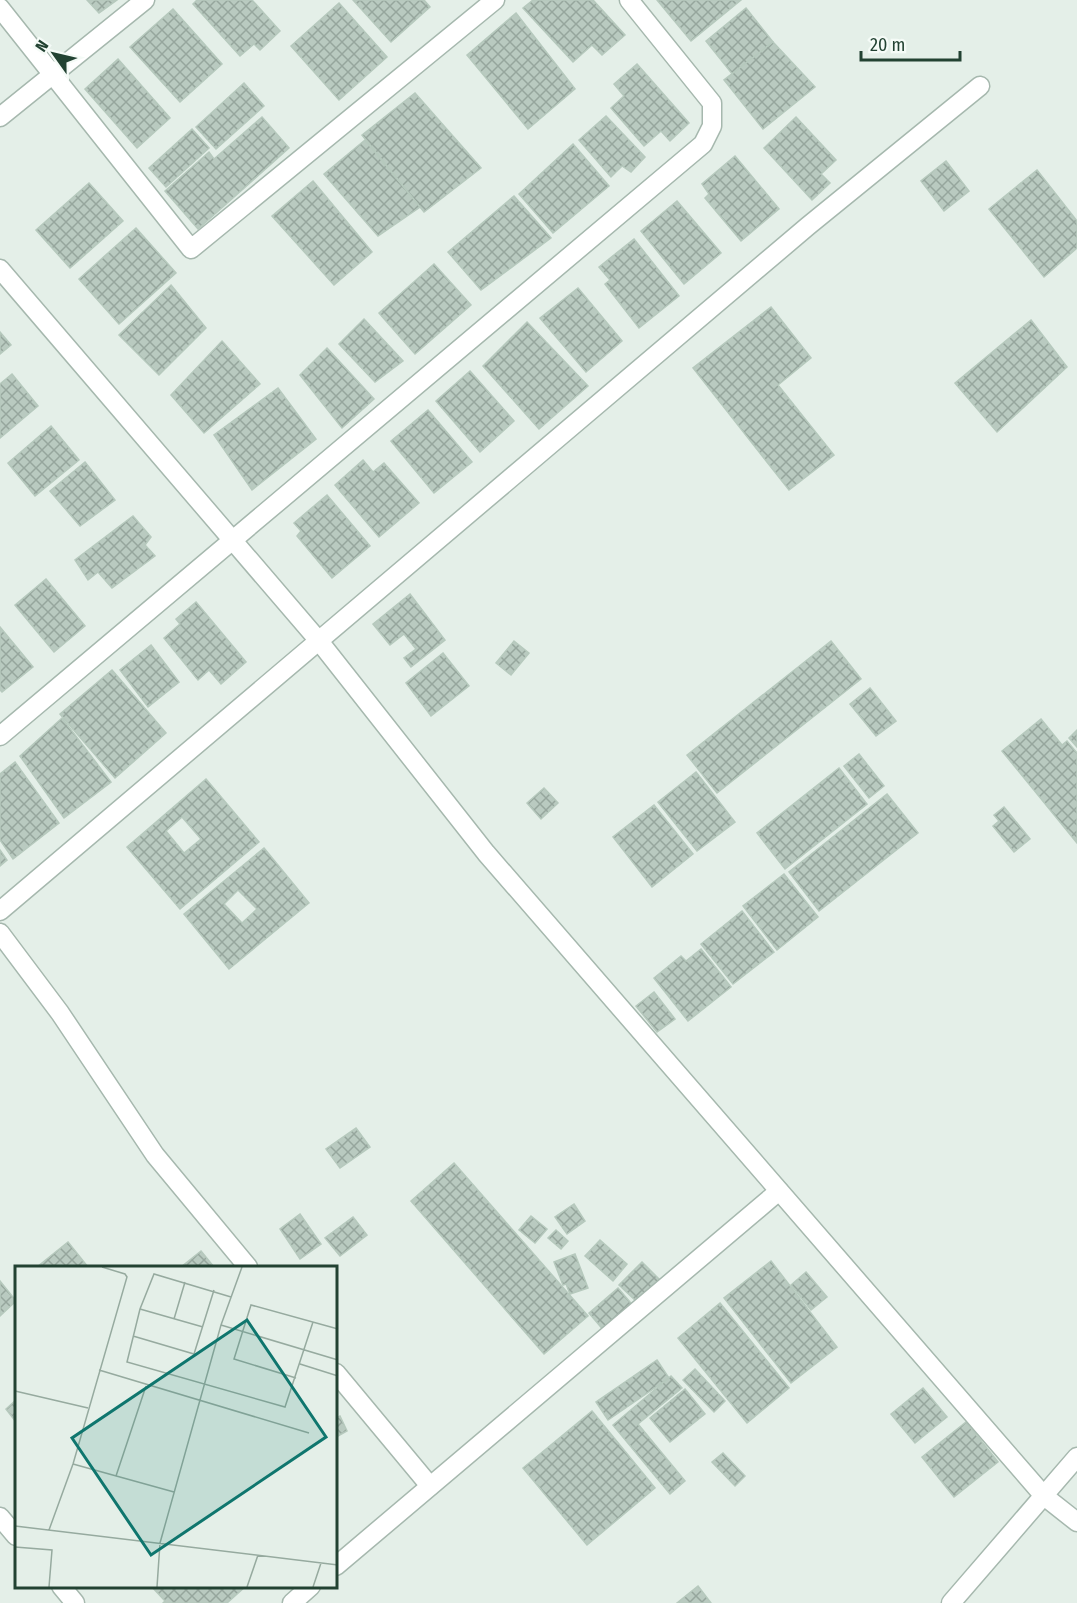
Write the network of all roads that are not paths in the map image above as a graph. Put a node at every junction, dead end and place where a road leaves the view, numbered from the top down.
1 (145, 0) edge
2 (495, 0) edge
3 (629, 0) edge
4 (0, 8) edge
5 (51, 76) junction
6 (981, 86) dead end
7 (0, 117) edge
8 (0, 269) edge
9 (233, 540) junction
10 (319, 641) junction
11 (0, 736) edge
12 (0, 911) edge
13 (0, 933) edge
14 (779, 1191) junction
15 (247, 1266) edge
16 (338, 1375) edge
17 (1077, 1457) edge
18 (430, 1486) junction
19 (1044, 1496) junction
20 (0, 1516) edge
21 (1077, 1522) edge
22 (15, 1535) edge
23 (338, 1564) edge
24 (62, 1588) edge
25 (310, 1588) edge
26 (75, 1603) edge
27 (292, 1603) edge
28 (951, 1603) edge

1 - 5 street
2 - 5 street
3 - 9 street
4 - 5 street
5 - 7 street
6 - 10 street
8 - 9 street
9 - 10 street
9 - 11 street
10 - 12 street
10 - 14 street
13 - 15 street
14 - 18 street
14 - 19 street
16 - 18 street
17 - 19 street
18 - 23 street
19 - 21 street
19 - 28 street
20 - 22 street
24 - 26 street
25 - 27 street

